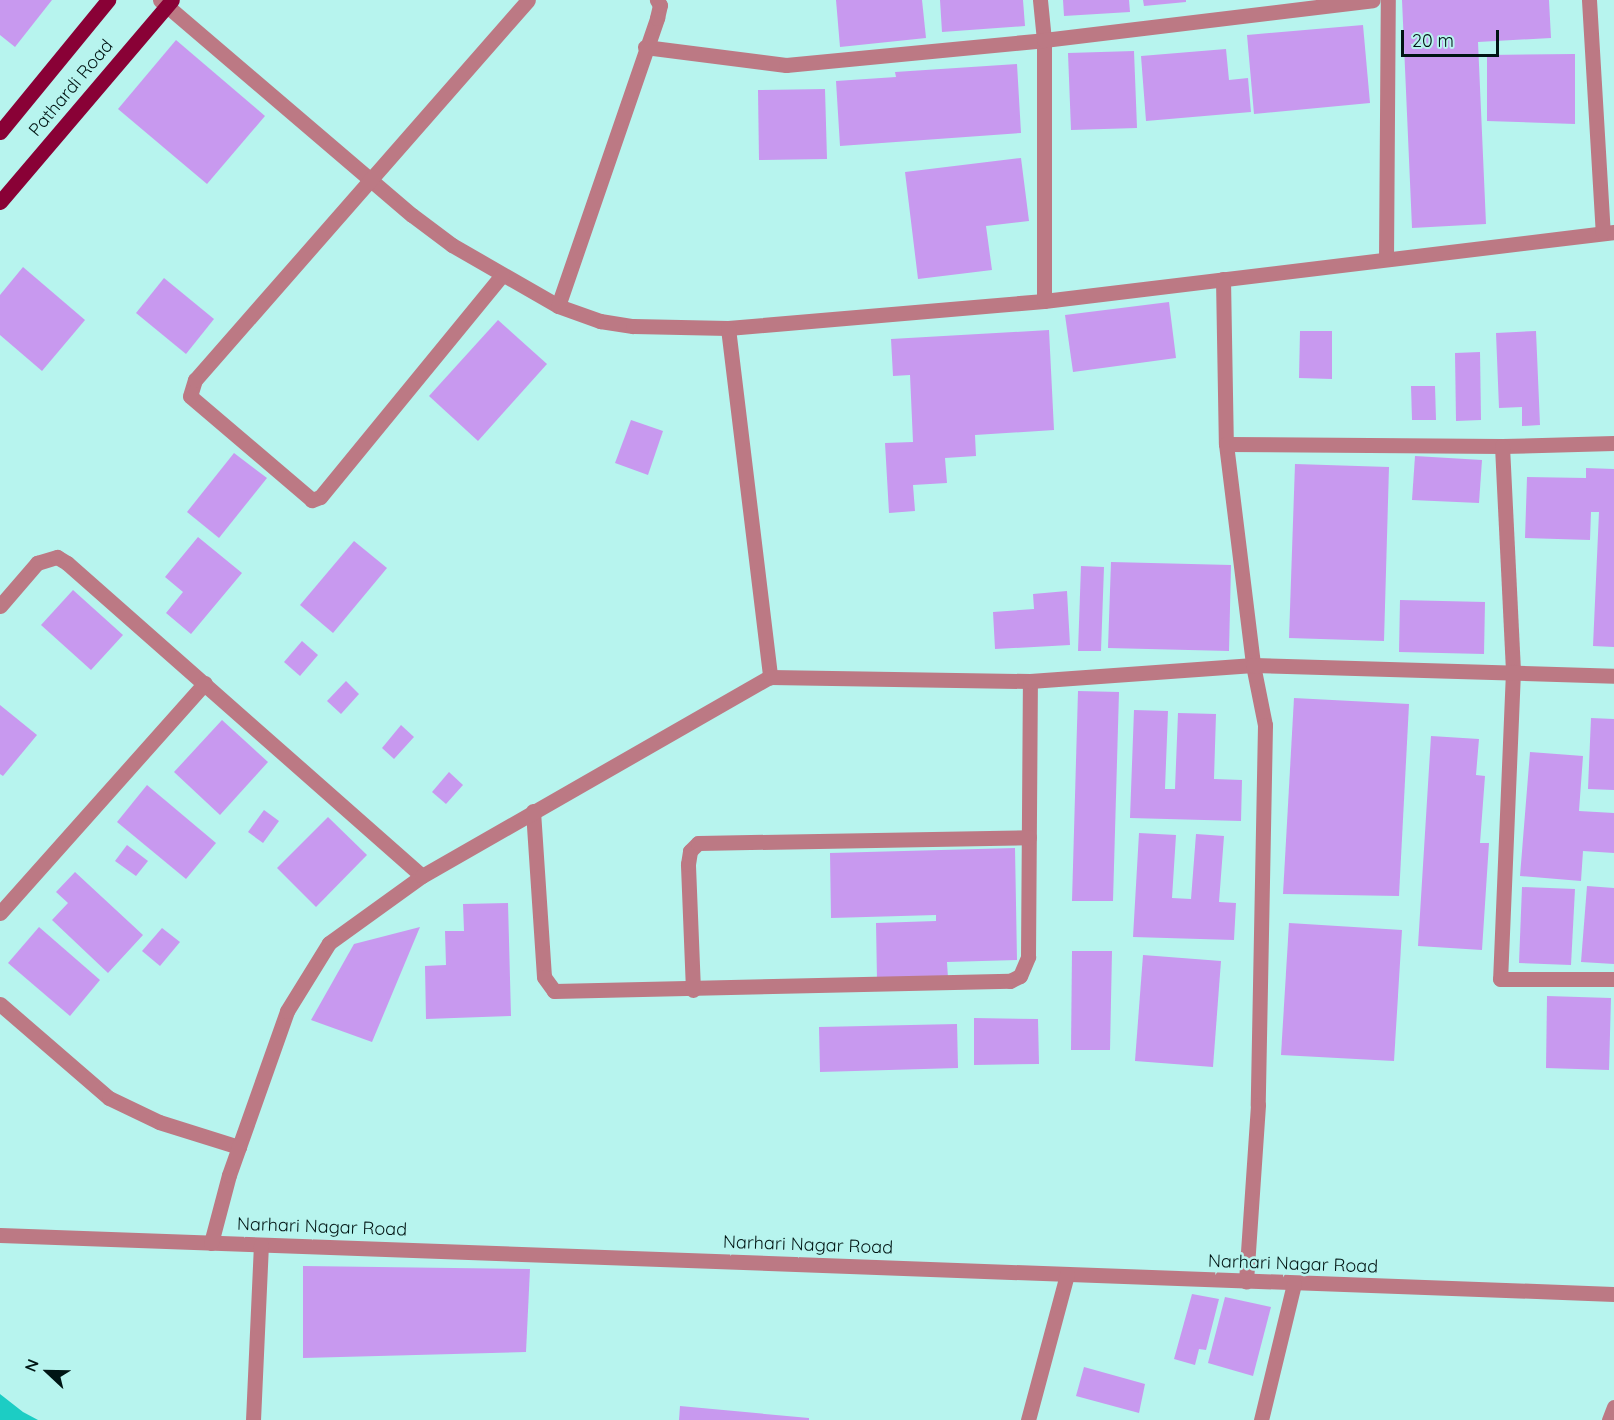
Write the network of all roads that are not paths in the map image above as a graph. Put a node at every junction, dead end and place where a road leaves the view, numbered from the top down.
1 (108, 0) edge
2 (528, 0) edge
3 (657, 0) edge
4 (1040, 0) edge
5 (1373, 0) edge
6 (1388, 0) edge
7 (1589, 0) edge
8 (166, 2) edge
9 (1044, 40) junction
10 (645, 47) junction
11 (0, 132) edge
12 (370, 180) junction
13 (0, 201) edge
14 (1609, 233) edge
15 (1386, 259) junction
16 (502, 275) junction
17 (1223, 279) junction
18 (1044, 301) junction
19 (558, 306) junction
20 (728, 328) junction
21 (1614, 443) edge
22 (1226, 444) junction
23 (1502, 446) junction
24 (0, 606) edge
25 (1253, 665) junction
26 (1512, 671) junction
27 (1614, 676) edge
28 (770, 677) junction
29 (1030, 681) junction
30 (206, 682) junction
31 (533, 811) junction
32 (1029, 837) junction
33 (422, 876) junction
34 (0, 913) edge
35 (1614, 979) edge
36 (693, 990) junction
37 (0, 1004) edge
38 (239, 1147) junction
39 (0, 1235) edge
40 (212, 1243) junction
41 (261, 1245) junction
42 (1067, 1274) junction
43 (1246, 1282) junction
44 (1294, 1284) junction
45 (1614, 1294) edge
46 (1614, 1407) edge
47 (253, 1420) edge
48 (1028, 1420) edge
49 (1261, 1420) edge
50 (1609, 1420) edge

1 - 11 main road
2 - 12 street
3 - 10 street
4 - 9 street
5 - 9 street
6 - 15 street
7 - 14 street
8 - 12 street
8 - 13 main road, Pathardi Road
9 - 10 street
9 - 18 street
10 - 19 street
12 - 16 street
12 - 16 street
14 - 15 street
15 - 17 street
16 - 19 street
17 - 18 street
17 - 22 street
18 - 20 street
19 - 20 street
20 - 28 street
21 - 23 street
22 - 23 street
22 - 25 street
23 - 26 street
24 - 30 street
25 - 26 street
25 - 29 street
25 - 43 street
26 - 27 street
26 - 35 street
28 - 29 street
28 - 31 street
29 - 32 street
30 - 33 street
30 - 34 street
31 - 33 street
31 - 36 street
32 - 36 street
32 - 36 street
33 - 38 street
37 - 38 street
38 - 40 street
39 - 40 street, Narhari Nagar Road
40 - 41 street, Narhari Nagar Road
41 - 42 street, Narhari Nagar Road
41 - 47 street
42 - 43 street, Narhari Nagar Road
42 - 48 street
43 - 44 street, Narhari Nagar Road
44 - 45 street, Narhari Nagar Road
44 - 49 street
46 - 50 street

